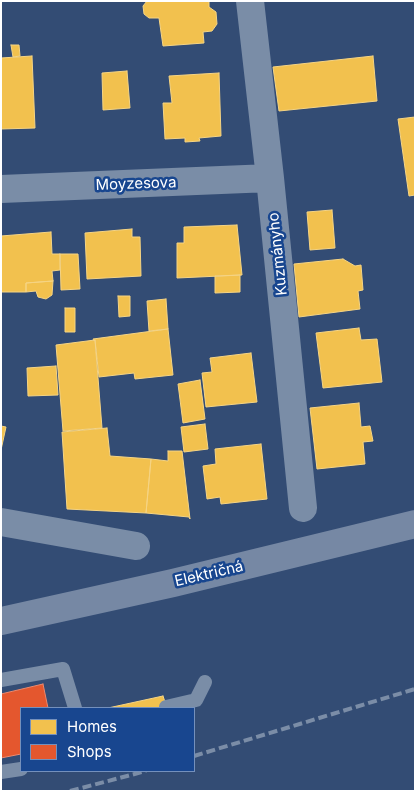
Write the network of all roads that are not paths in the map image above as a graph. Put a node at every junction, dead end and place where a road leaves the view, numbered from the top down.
1 (250, 1) edge
2 (270, 178) junction
3 (1, 189) edge
4 (303, 508) dead end
5 (1, 522) edge
6 (415, 524) edge
7 (136, 546) dead end
8 (1, 621) edge
9 (1, 680) edge
10 (205, 682) dead end
11 (74, 707) edge
12 (166, 707) edge
13 (20, 769) edge
14 (1, 772) edge

1 - 2 street, Kuzmányho
2 - 3 street, Moyzesova
2 - 4 street, Kuzmányho
5 - 7 street
6 - 8 main road, Električná
9 - 11 lane
10 - 12 lane
13 - 14 lane

